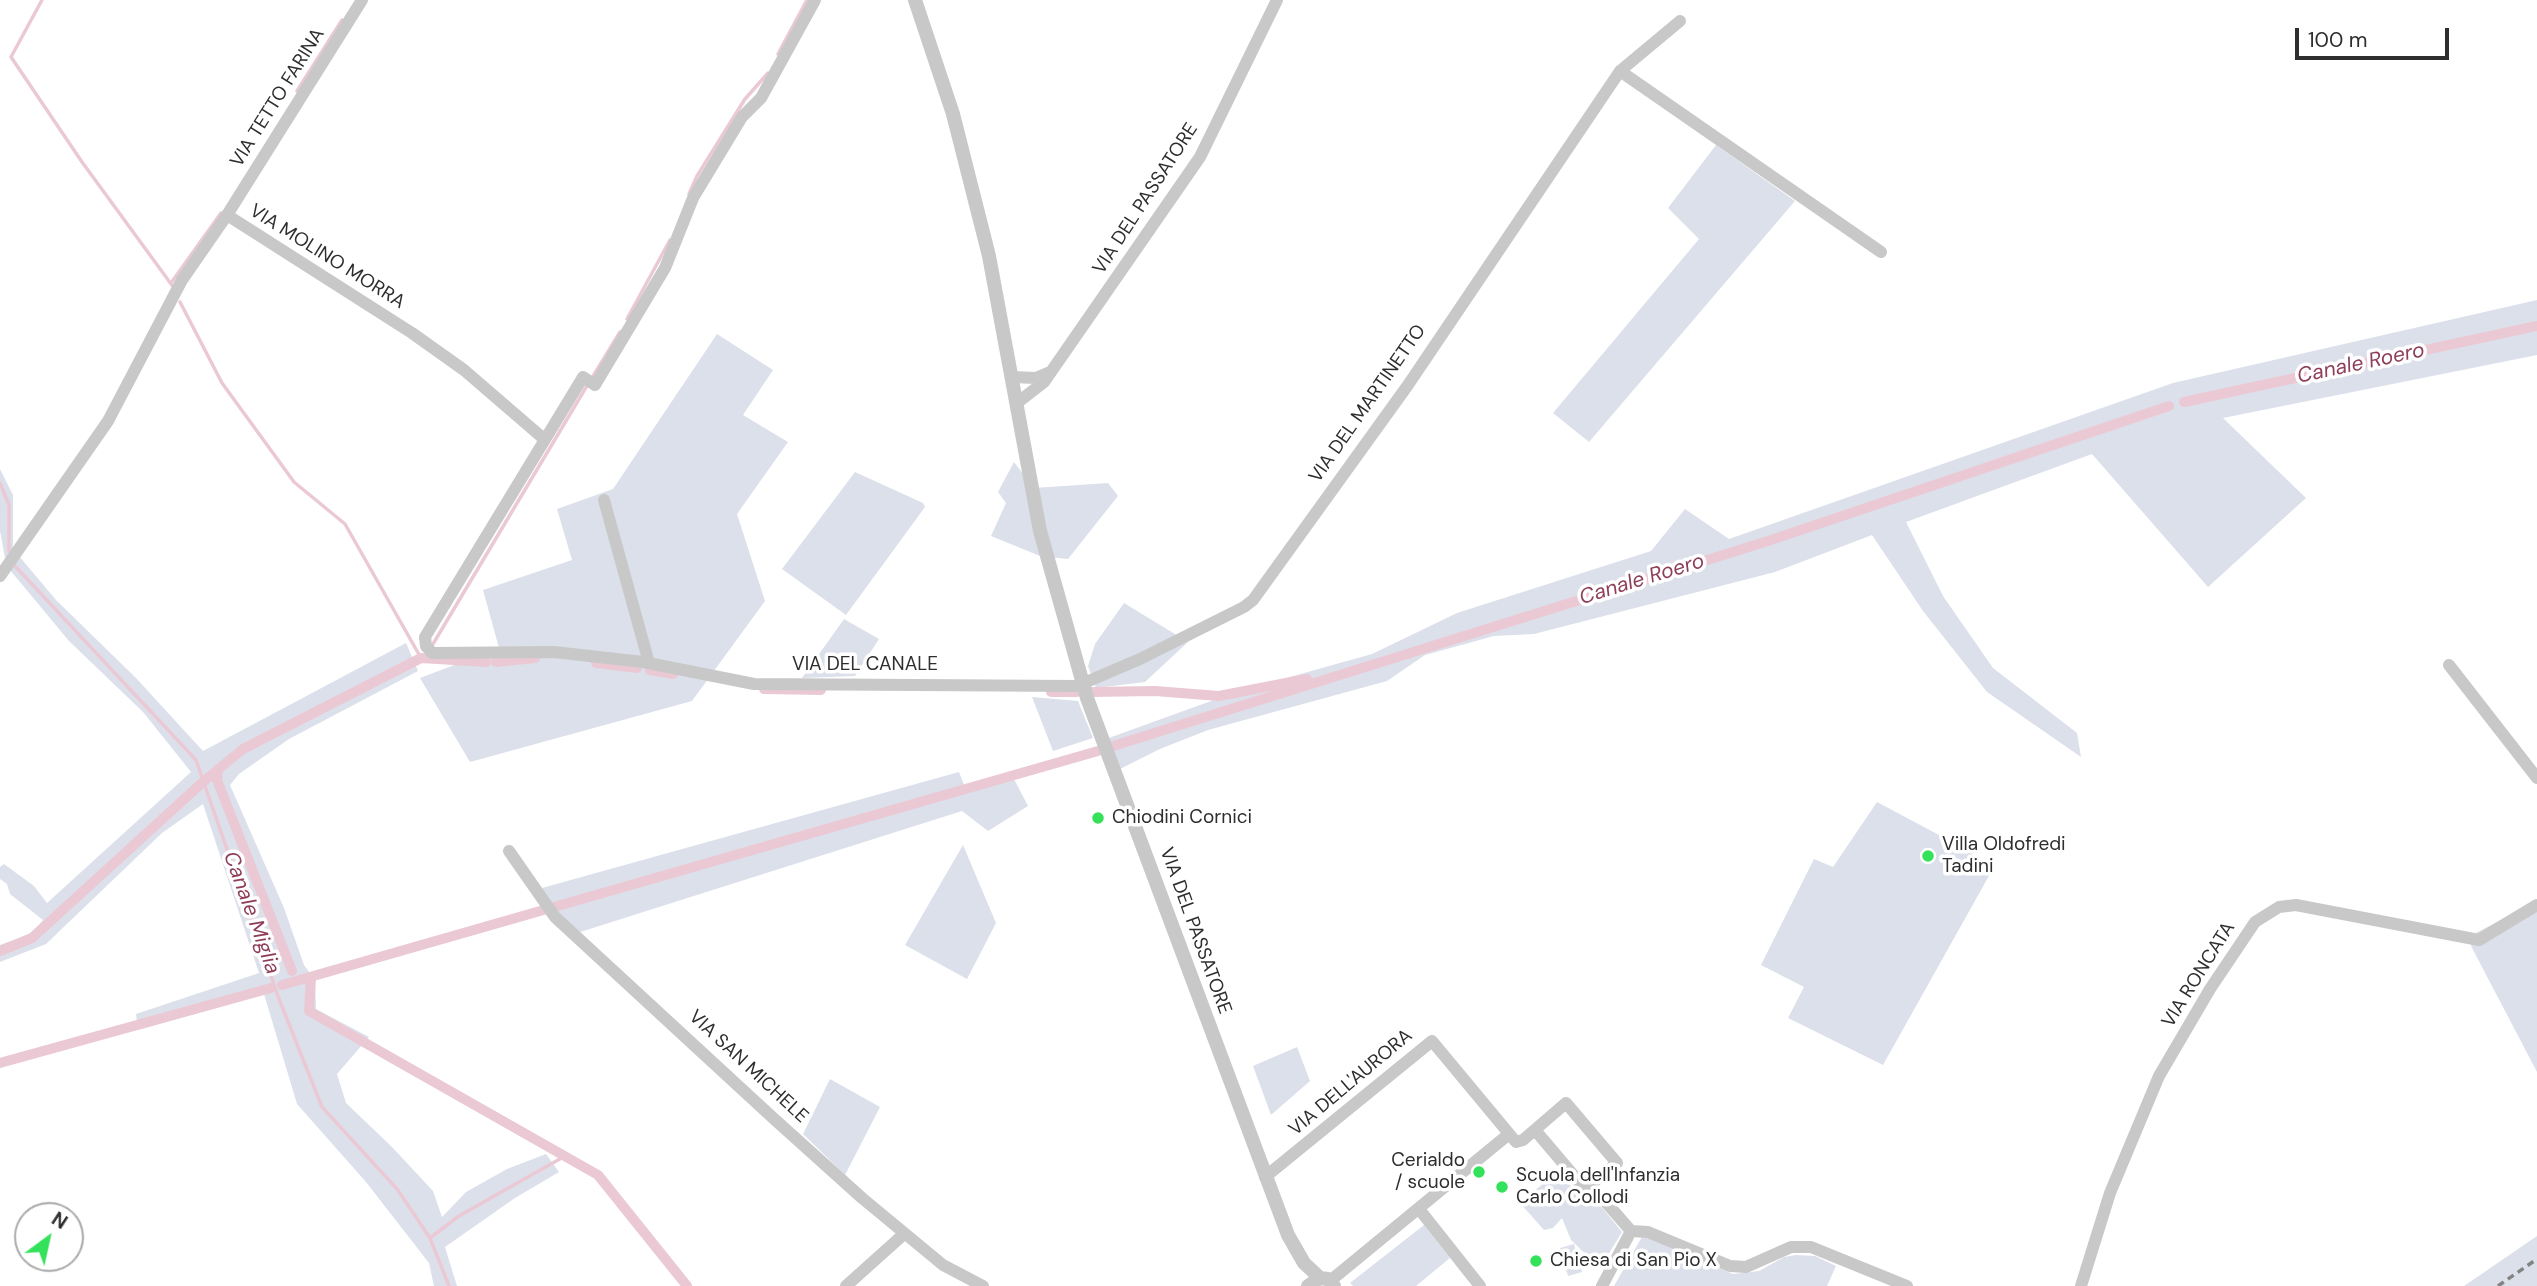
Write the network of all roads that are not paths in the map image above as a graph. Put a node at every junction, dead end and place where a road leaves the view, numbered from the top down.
1 (362, 0) edge
2 (815, 0) edge
3 (915, 0) edge
4 (1277, 0) edge
5 (1680, 20) dead end
6 (1620, 71) junction
7 (227, 215) junction
8 (1881, 252) dead end
9 (1051, 372) junction
10 (1013, 377) junction
11 (1017, 403) junction
12 (544, 439) junction
13 (604, 500) dead end
14 (0, 576) edge
15 (649, 663) junction
16 (2449, 665) dead end
17 (1083, 684) junction
18 (2537, 778) edge
19 (509, 851) dead end
20 (2537, 905) edge
21 (1535, 1130) junction
22 (1509, 1134) junction
23 (1265, 1177) junction
24 (1591, 1185) junction
25 (1419, 1209) junction
26 (1631, 1231) junction
27 (904, 1234) junction
28 (1304, 1263) junction
29 (1328, 1282) edge
30 (846, 1286) edge
31 (984, 1286) edge
32 (1308, 1286) edge
33 (1480, 1286) edge
34 (1602, 1286) edge
35 (1907, 1286) edge
36 (2081, 1286) edge

1 - 7 street, VIA TETTO FARINA
2 - 12 street
3 - 10 street, VIA DEL PASSATORE
4 - 9 street, VIA DEL PASSATORE
5 - 6 street, VIA DEL MARTINETTO
6 - 8 street
6 - 17 street, VIA DEL MARTINETTO
7 - 12 street, VIA MOLINO MORRA
7 - 14 street, VIA MOLINO MORRA
9 - 10 street
9 - 11 street, VIA DEL PASSATORE
10 - 11 street, VIA DEL PASSATORE
11 - 17 street, VIA DEL PASSATORE
12 - 15 street, VIA DEL CANALE
13 - 15 street
15 - 17 street, VIA DEL CANALE
16 - 18 street
17 - 23 street, VIA DEL PASSATORE
19 - 27 street, VIA SAN MICHELE
20 - 36 street, VIA RONCATA
21 - 22 street
21 - 24 street
21 - 24 street
22 - 23 street, VIA DELL'AURORA
22 - 25 street
23 - 28 street, VIA DEL PASSATORE
24 - 26 street
25 - 29 street
25 - 33 street
26 - 34 street
26 - 35 street
27 - 30 street
27 - 31 street, VIA SAN MICHELE
28 - 29 street, VIA DEL PASSATORE
28 - 32 street, VIA DEL PASSATORE
29 - 32 street

